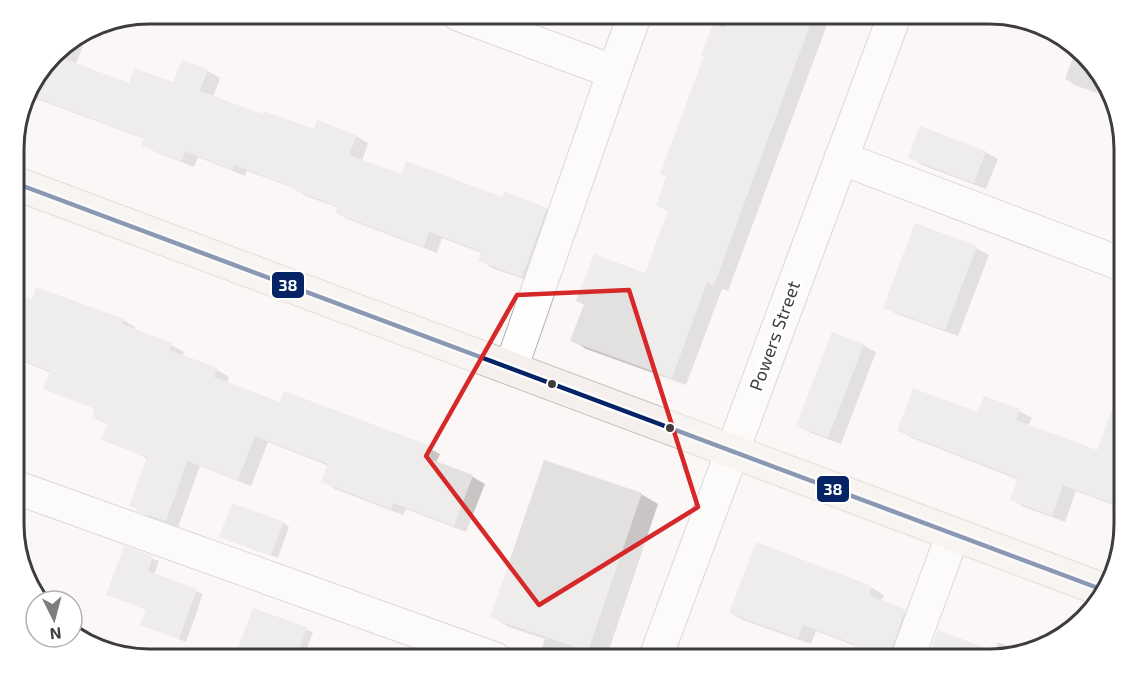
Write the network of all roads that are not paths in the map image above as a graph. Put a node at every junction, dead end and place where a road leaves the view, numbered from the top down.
1 (485, 24) edge
2 (631, 24) edge
3 (891, 24) edge
4 (614, 72) junction
5 (841, 158) junction
6 (24, 186) edge
7 (1114, 261) edge
8 (511, 369) junction
9 (732, 451) junction
10 (24, 490) edge
11 (953, 534) junction
12 (1097, 588) edge
13 (467, 649) edge
14 (660, 649) edge
15 (911, 649) edge

1 - 4 street
2 - 4 street
3 - 5 street, Powers Street
4 - 8 street
5 - 7 street
5 - 9 street, Powers Street
6 - 8 main road
8 - 9 main road
9 - 11 main road
9 - 14 street, Powers Street
10 - 13 street
11 - 12 main road
11 - 15 street

